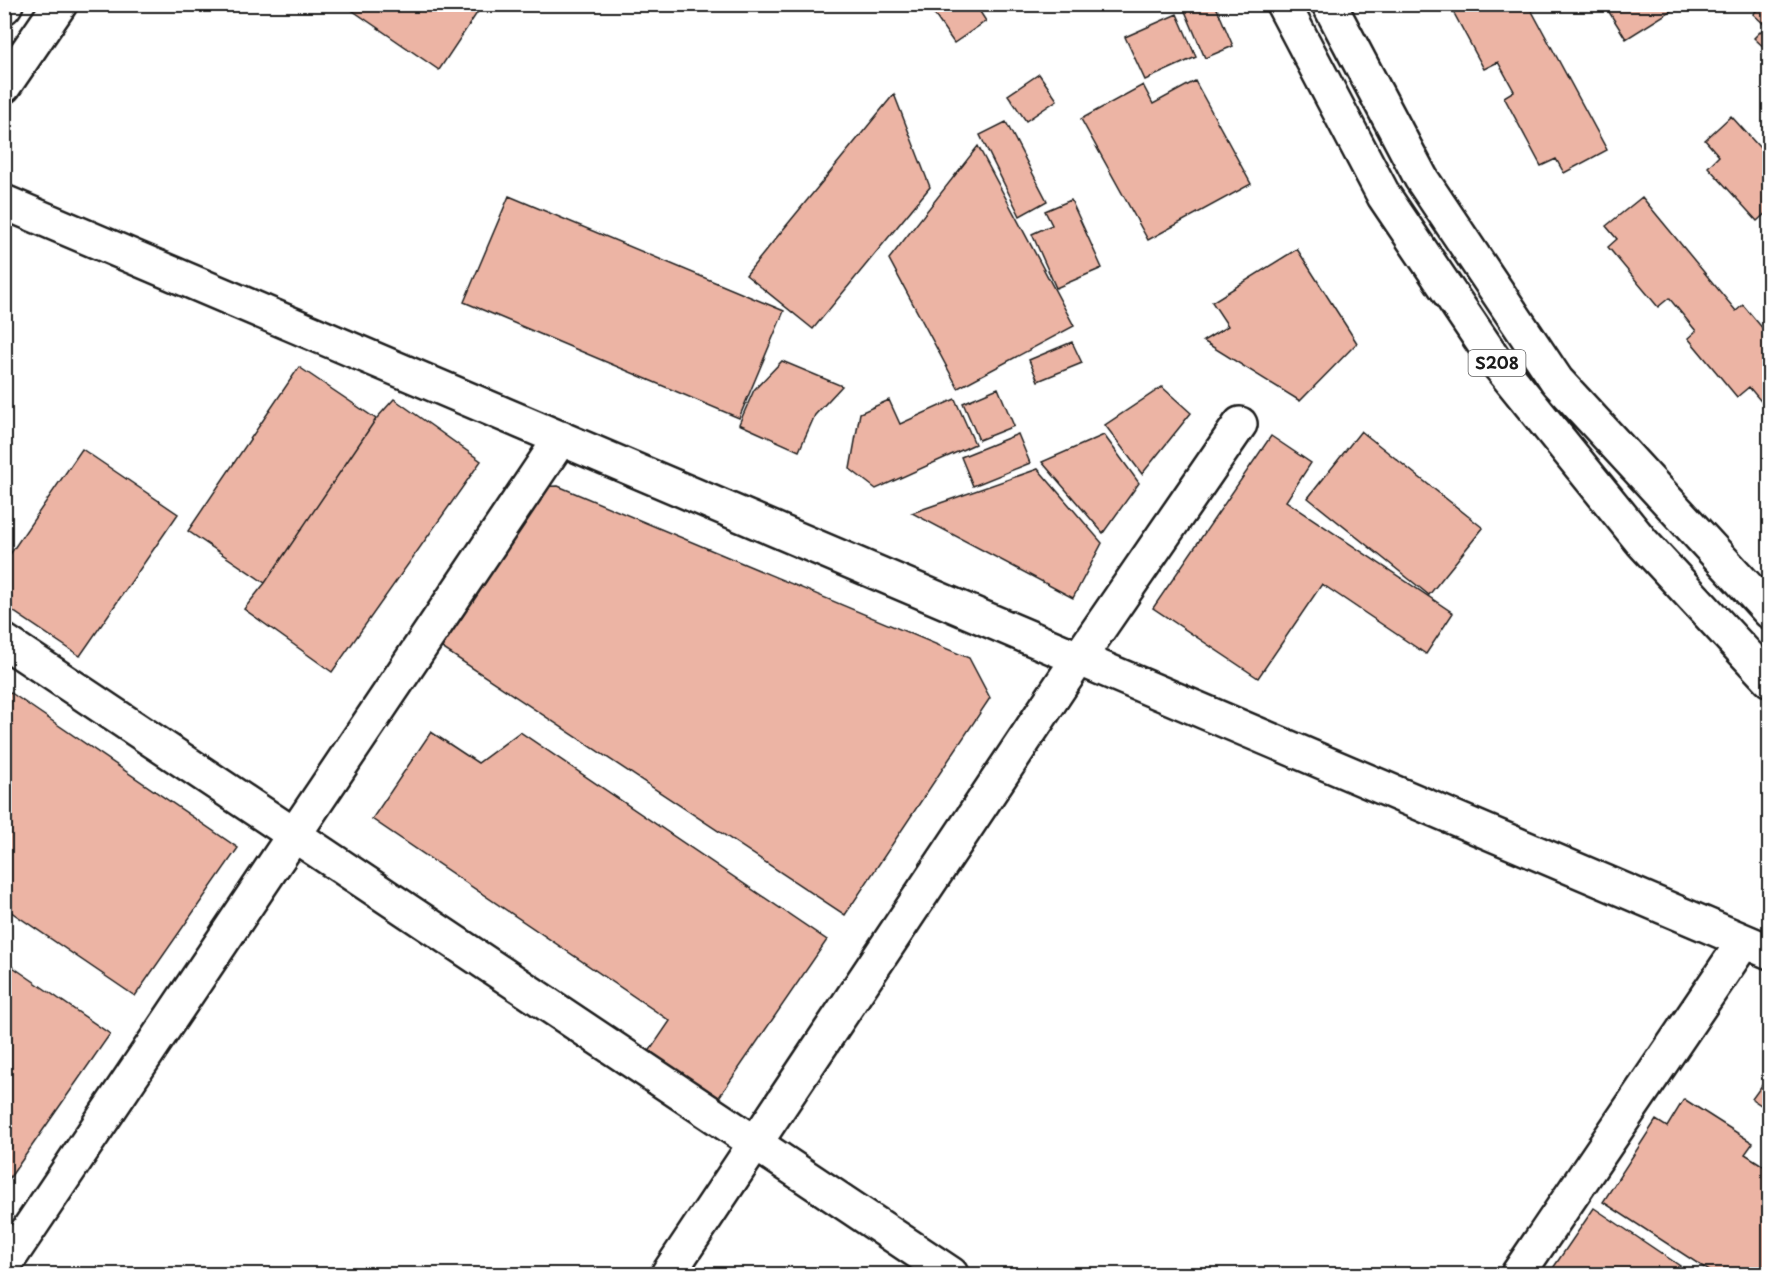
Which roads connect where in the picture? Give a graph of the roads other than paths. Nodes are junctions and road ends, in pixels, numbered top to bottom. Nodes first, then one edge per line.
1 (60, 4) edge
2 (1282, 4) edge
3 (1329, 4) edge
4 (4, 86) edge
5 (4, 202) edge
6 (1240, 424) dead end
7 (561, 438) junction
8 (1770, 612) edge
9 (4, 641) edge
10 (1078, 658) junction
11 (1770, 680) edge
12 (295, 834) junction
13 (1757, 946) edge
14 (756, 1144) junction
15 (4, 1266) edge
16 (668, 1275) edge
17 (951, 1275) edge
18 (1518, 1275) edge

1 - 4 street
2 - 11 street, S208
3 - 8 street
5 - 7 street
6 - 10 street
7 - 10 street
7 - 12 street
9 - 12 street
10 - 13 street
10 - 14 street
12 - 14 street
12 - 15 street
13 - 18 street
14 - 16 street
14 - 17 street

